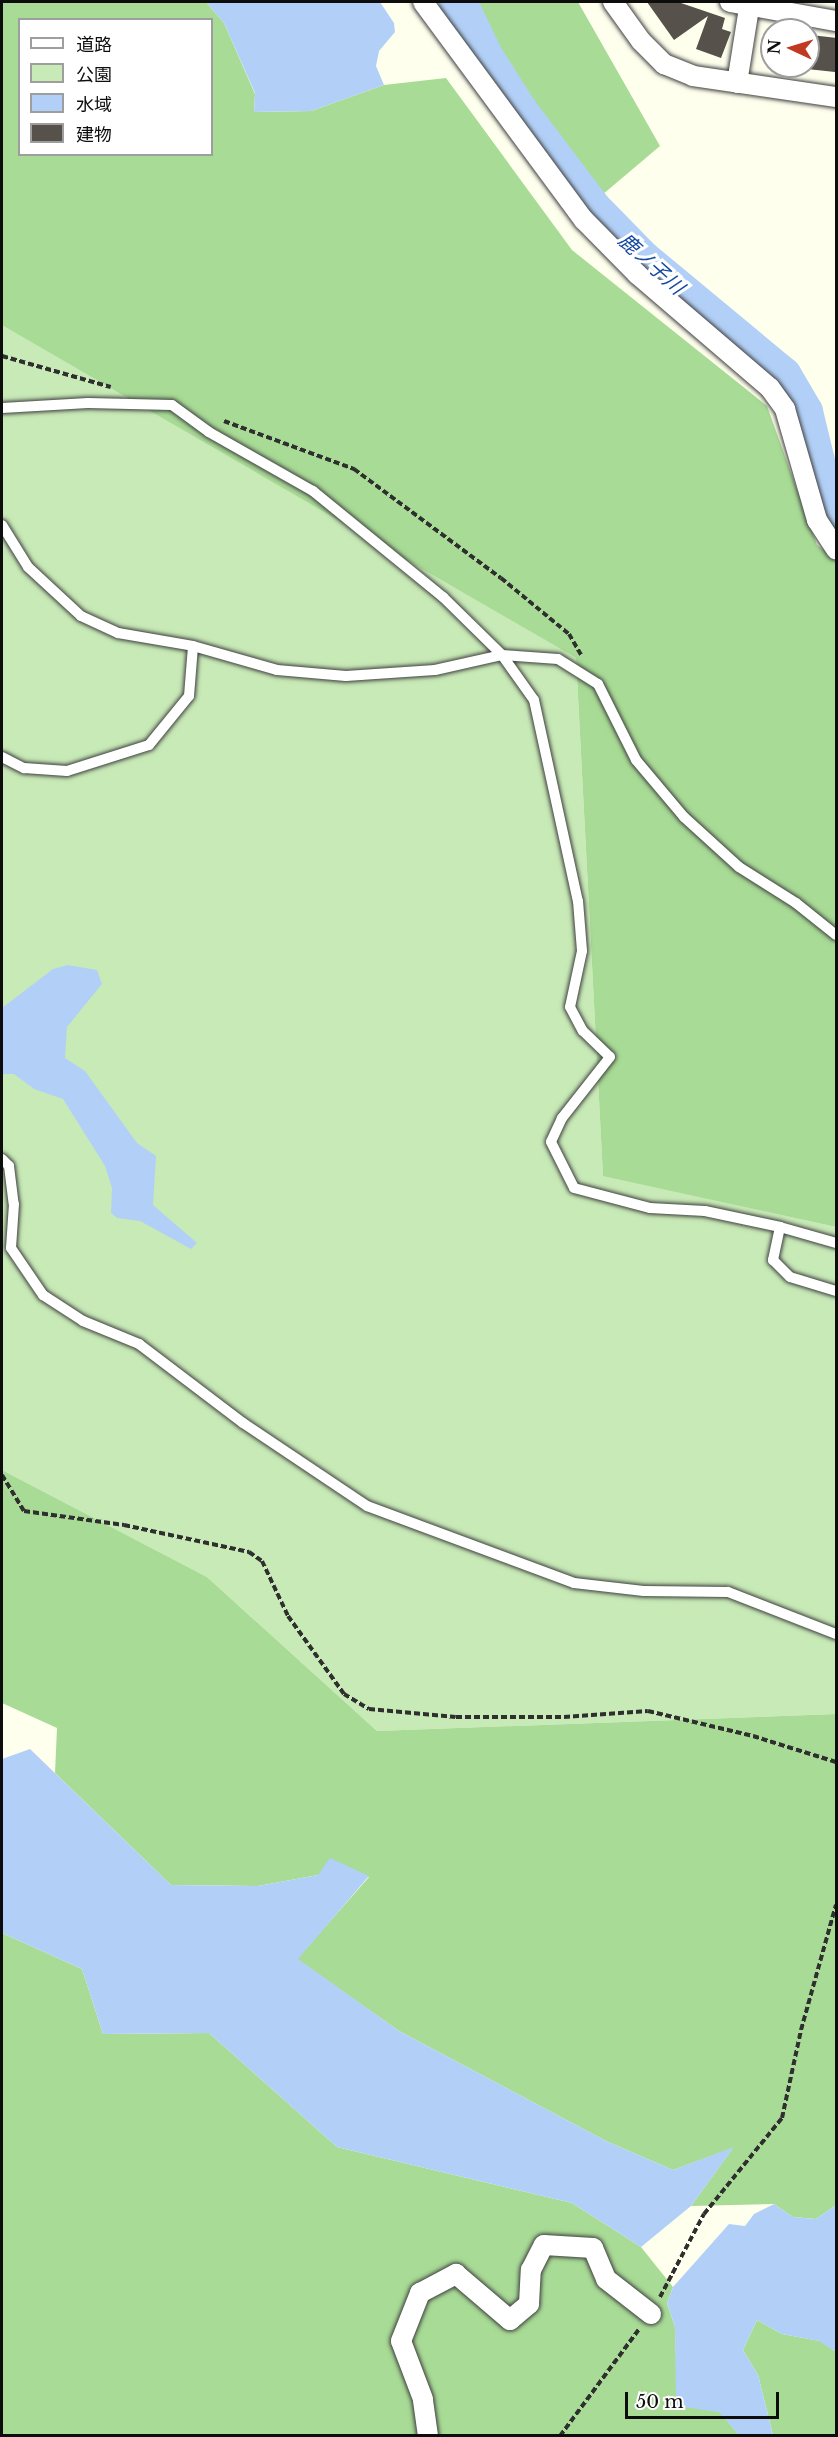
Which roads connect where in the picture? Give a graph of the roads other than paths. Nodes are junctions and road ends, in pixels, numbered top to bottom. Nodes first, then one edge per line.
1 (423, 2) edge
2 (613, 2) edge
3 (730, 2) edge
4 (750, 5) edge
5 (837, 21) edge
6 (738, 83) junction
7 (837, 97) edge
8 (2, 408) edge
9 (2, 525) edge
10 (837, 549) edge
11 (193, 646) junction
12 (502, 655) junction
13 (2, 757) edge
14 (837, 935) edge
15 (2, 1159) edge
16 (780, 1227) junction
17 (837, 1243) edge
18 (837, 1292) edge
19 (837, 1634) edge
20 (651, 2314) road end
21 (428, 2436) edge

1 - 10 street
2 - 6 street
3 - 4 street
4 - 5 street
4 - 6 street
6 - 7 street
8 - 12 lane
9 - 11 lane
11 - 12 lane
11 - 13 lane
12 - 14 lane
12 - 16 lane
15 - 19 lane
16 - 17 lane
16 - 18 lane
20 - 21 street

